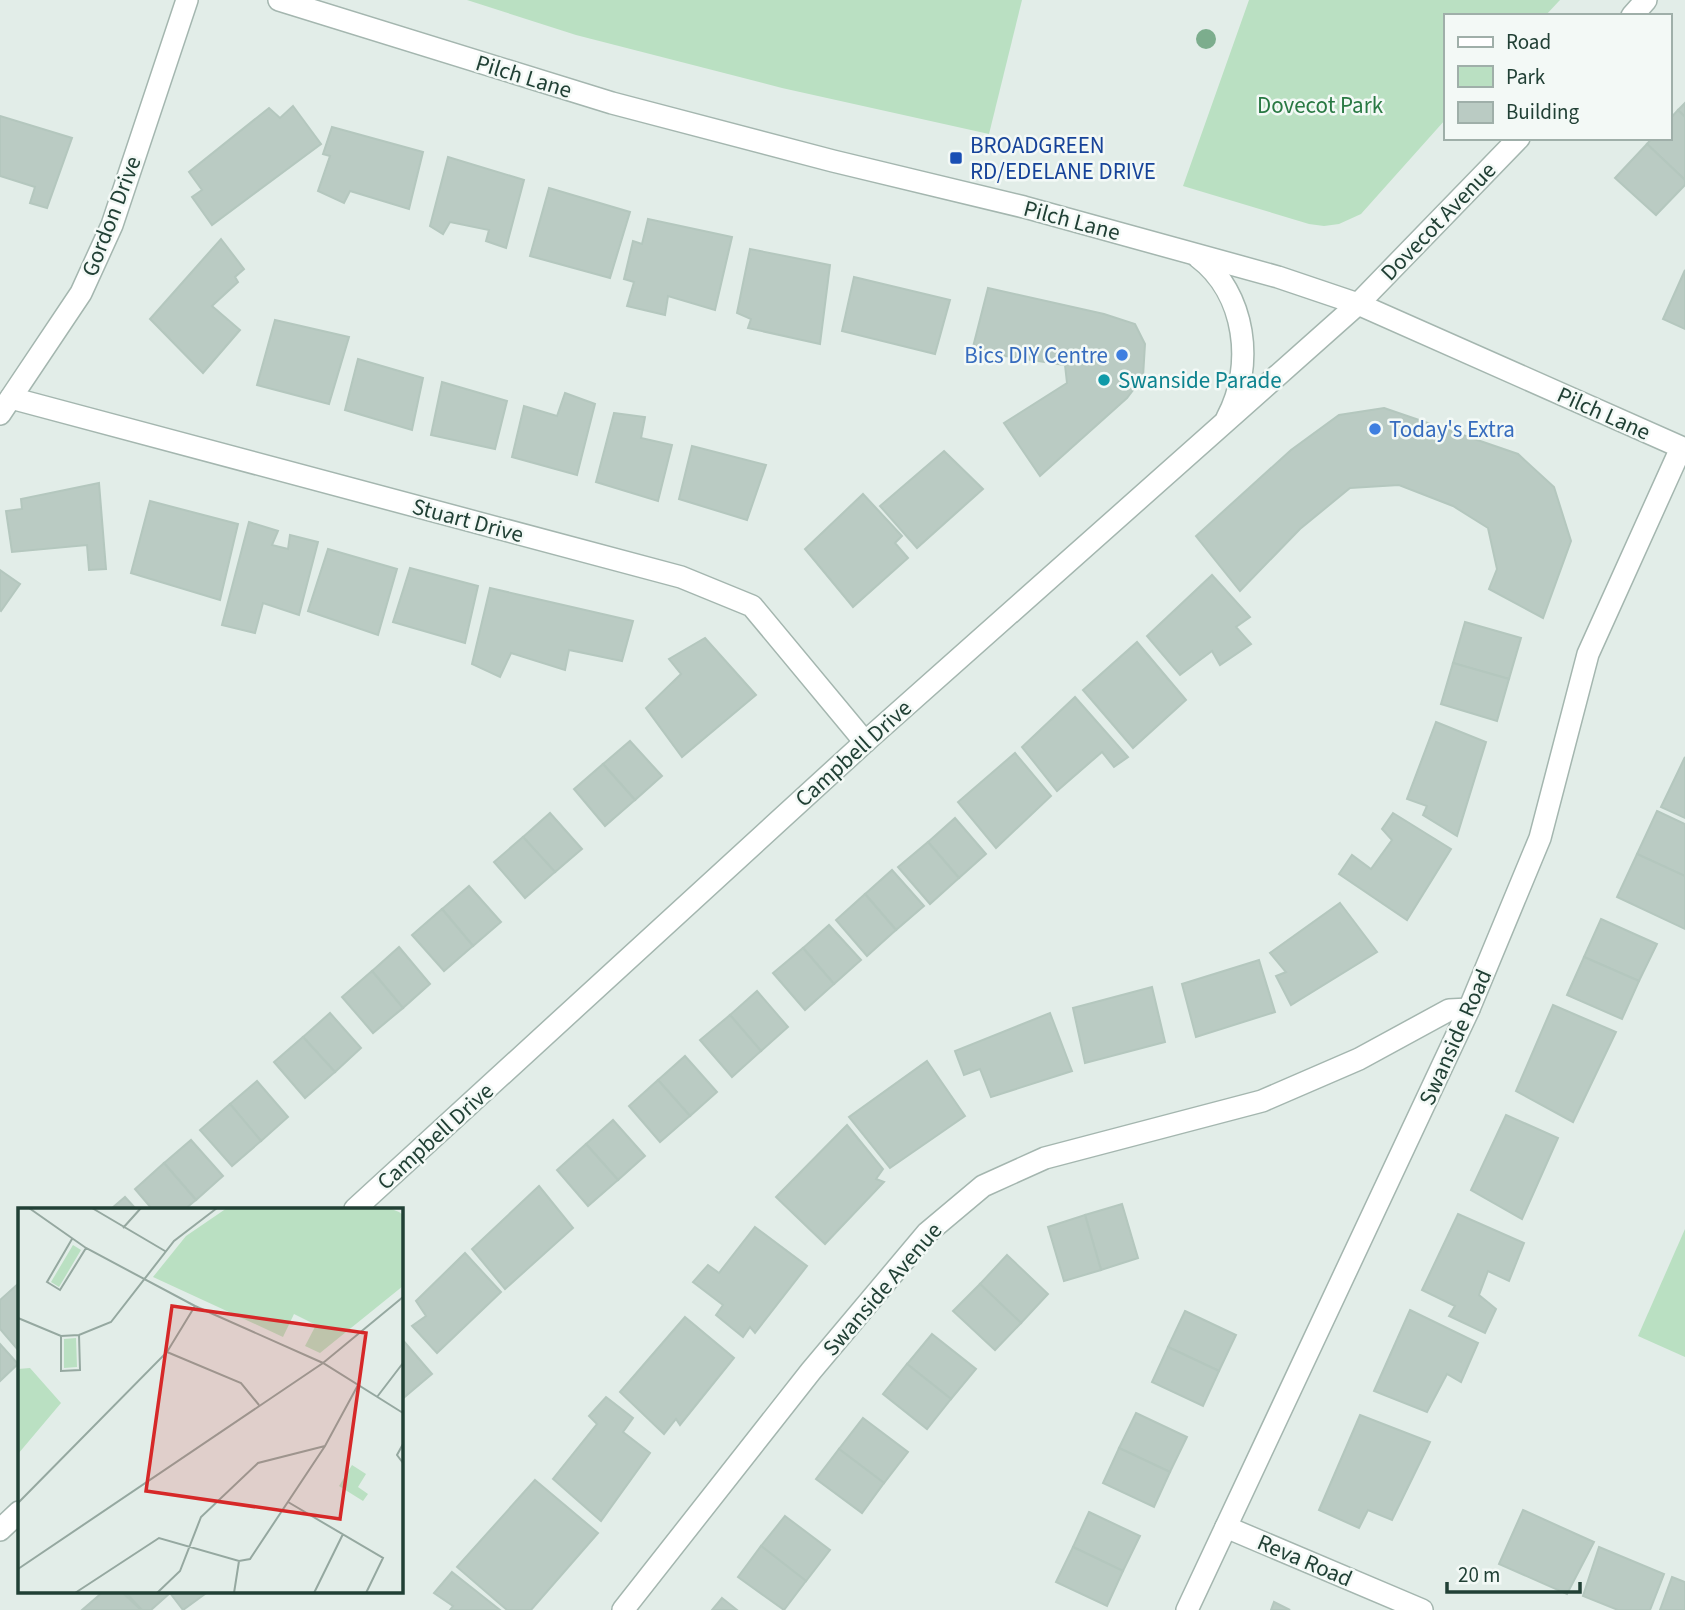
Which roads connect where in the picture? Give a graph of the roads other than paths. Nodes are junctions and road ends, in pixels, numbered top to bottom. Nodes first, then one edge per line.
1 (187, 0) edge
2 (279, 0) edge
3 (1646, 0) edge
4 (1634, 14) edge
5 (1517, 140) edge
6 (1192, 252) junction
7 (1357, 304) junction
8 (6, 406) edge
9 (1225, 423) junction
10 (1683, 449) edge
11 (865, 742) junction
12 (1469, 1009) junction
13 (356, 1208) edge
14 (18, 1513) edge
15 (1226, 1527) junction
16 (0, 1530) edge
17 (623, 1610) edge
18 (1187, 1610) edge
19 (1422, 1610) edge

1 - 8 street, Gordon Drive
2 - 6 street, Pilch Lane
3 - 4 street
5 - 7 street, Dovecot Avenue
6 - 7 street, Pilch Lane
6 - 9 street
7 - 9 street, Campbell Drive
7 - 10 street, Pilch Lane
8 - 11 street, Stuart Drive
9 - 11 street, Campbell Drive
10 - 12 street, Swanside Road
11 - 13 street, Campbell Drive
12 - 15 street, Swanside Road
12 - 17 street, Swanside Avenue
14 - 16 street
15 - 18 street, Swanside Road
15 - 19 street, Reva Road

